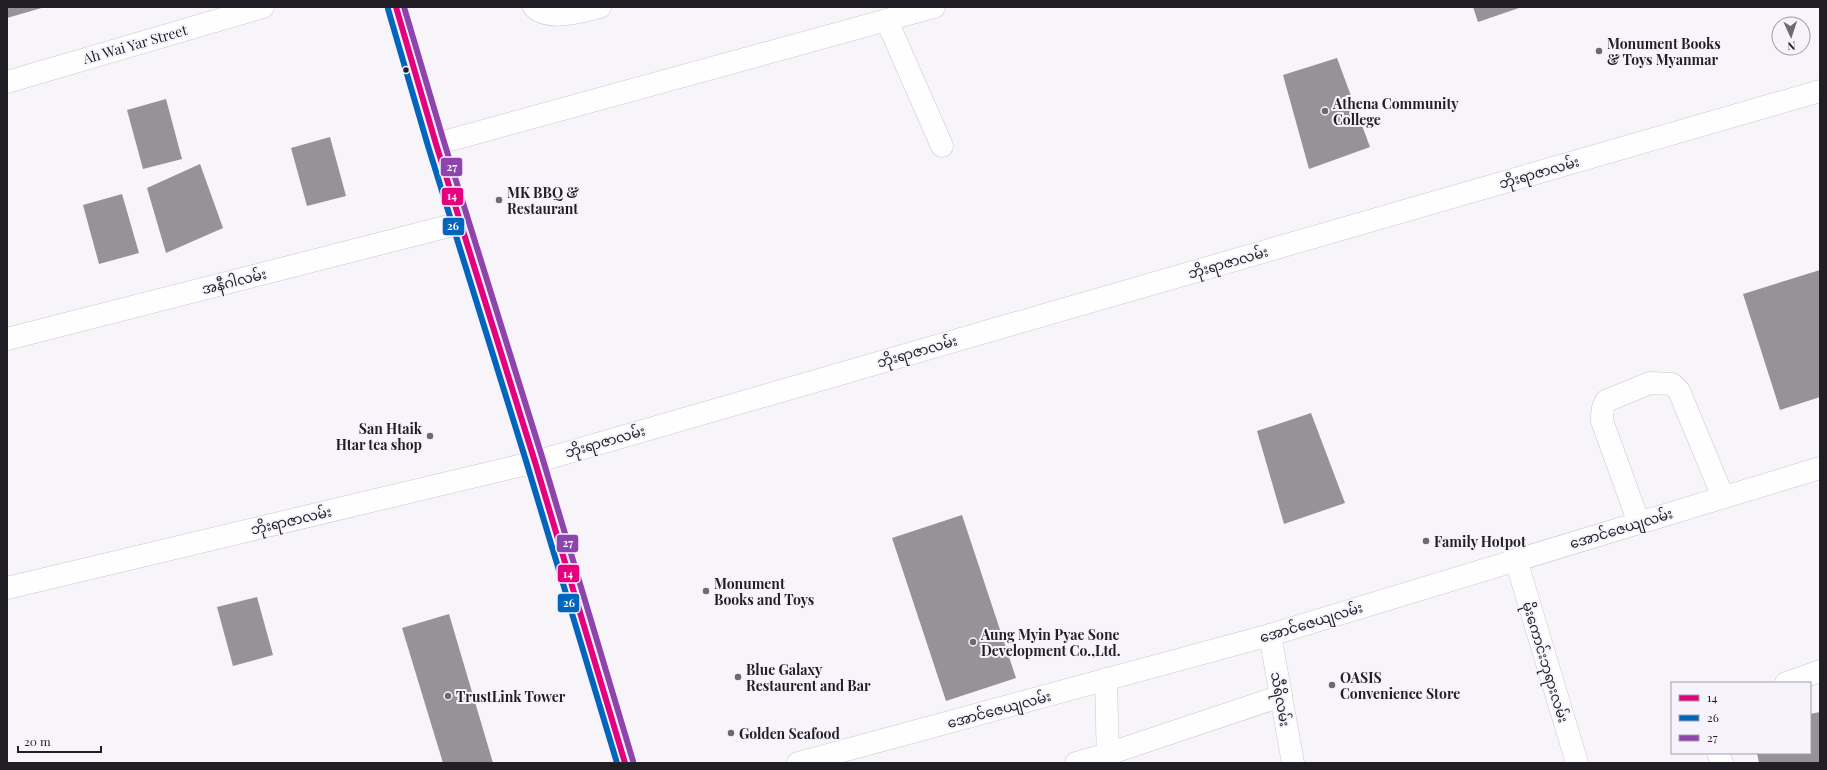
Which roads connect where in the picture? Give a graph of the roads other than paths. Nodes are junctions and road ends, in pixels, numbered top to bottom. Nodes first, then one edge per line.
1 (263, 7) edge
2 (396, 7) edge
3 (534, 7) edge
4 (600, 7) edge
5 (934, 7) edge
6 (887, 21) junction
7 (7, 82) edge
8 (1820, 91) edge
9 (436, 144) junction
10 (942, 146) dead end
11 (461, 223) junction
12 (7, 339) edge
13 (535, 462) junction
14 (1820, 468) edge
15 (1723, 497) junction
16 (1639, 523) junction
17 (1516, 560) junction
18 (7, 588) edge
19 (1270, 635) junction
20 (1820, 671) edge
21 (1106, 679) junction
22 (1789, 682) edge
23 (1281, 696) junction
24 (1108, 759) edge
25 (625, 763) edge
26 (798, 763) edge
27 (1076, 763) edge
28 (1293, 763) edge
29 (1577, 763) edge

1 - 7 street, Ah Wai Yar Street
2 - 9 street
3 - 4 street
5 - 6 street
6 - 9 street
6 - 10 street
8 - 13 street, ဘိုးရာဇာလမ်း
9 - 11 street
11 - 12 street, အနီဂါလမ်း
11 - 13 street
13 - 18 street, ဘိုးရာဇာလမ်း
13 - 25 street
14 - 15 street, အောင်ဇေယျလမ်း
15 - 16 street, အောင်ဇေယျလမ်း
15 - 16 street
16 - 17 street, အောင်ဇေယျလမ်း
17 - 19 street, အောင်ဇေယျလမ်း
17 - 29 street, မိုးကောင်းဘုရားလမ်း
19 - 21 street, အောင်ဇေယျလမ်း
19 - 23 street, သီရိလမ်း
20 - 22 street
21 - 24 street
21 - 26 street, အောင်ဇေယျလမ်း
23 - 24 street
23 - 28 street, သီရိလမ်း
24 - 27 street

